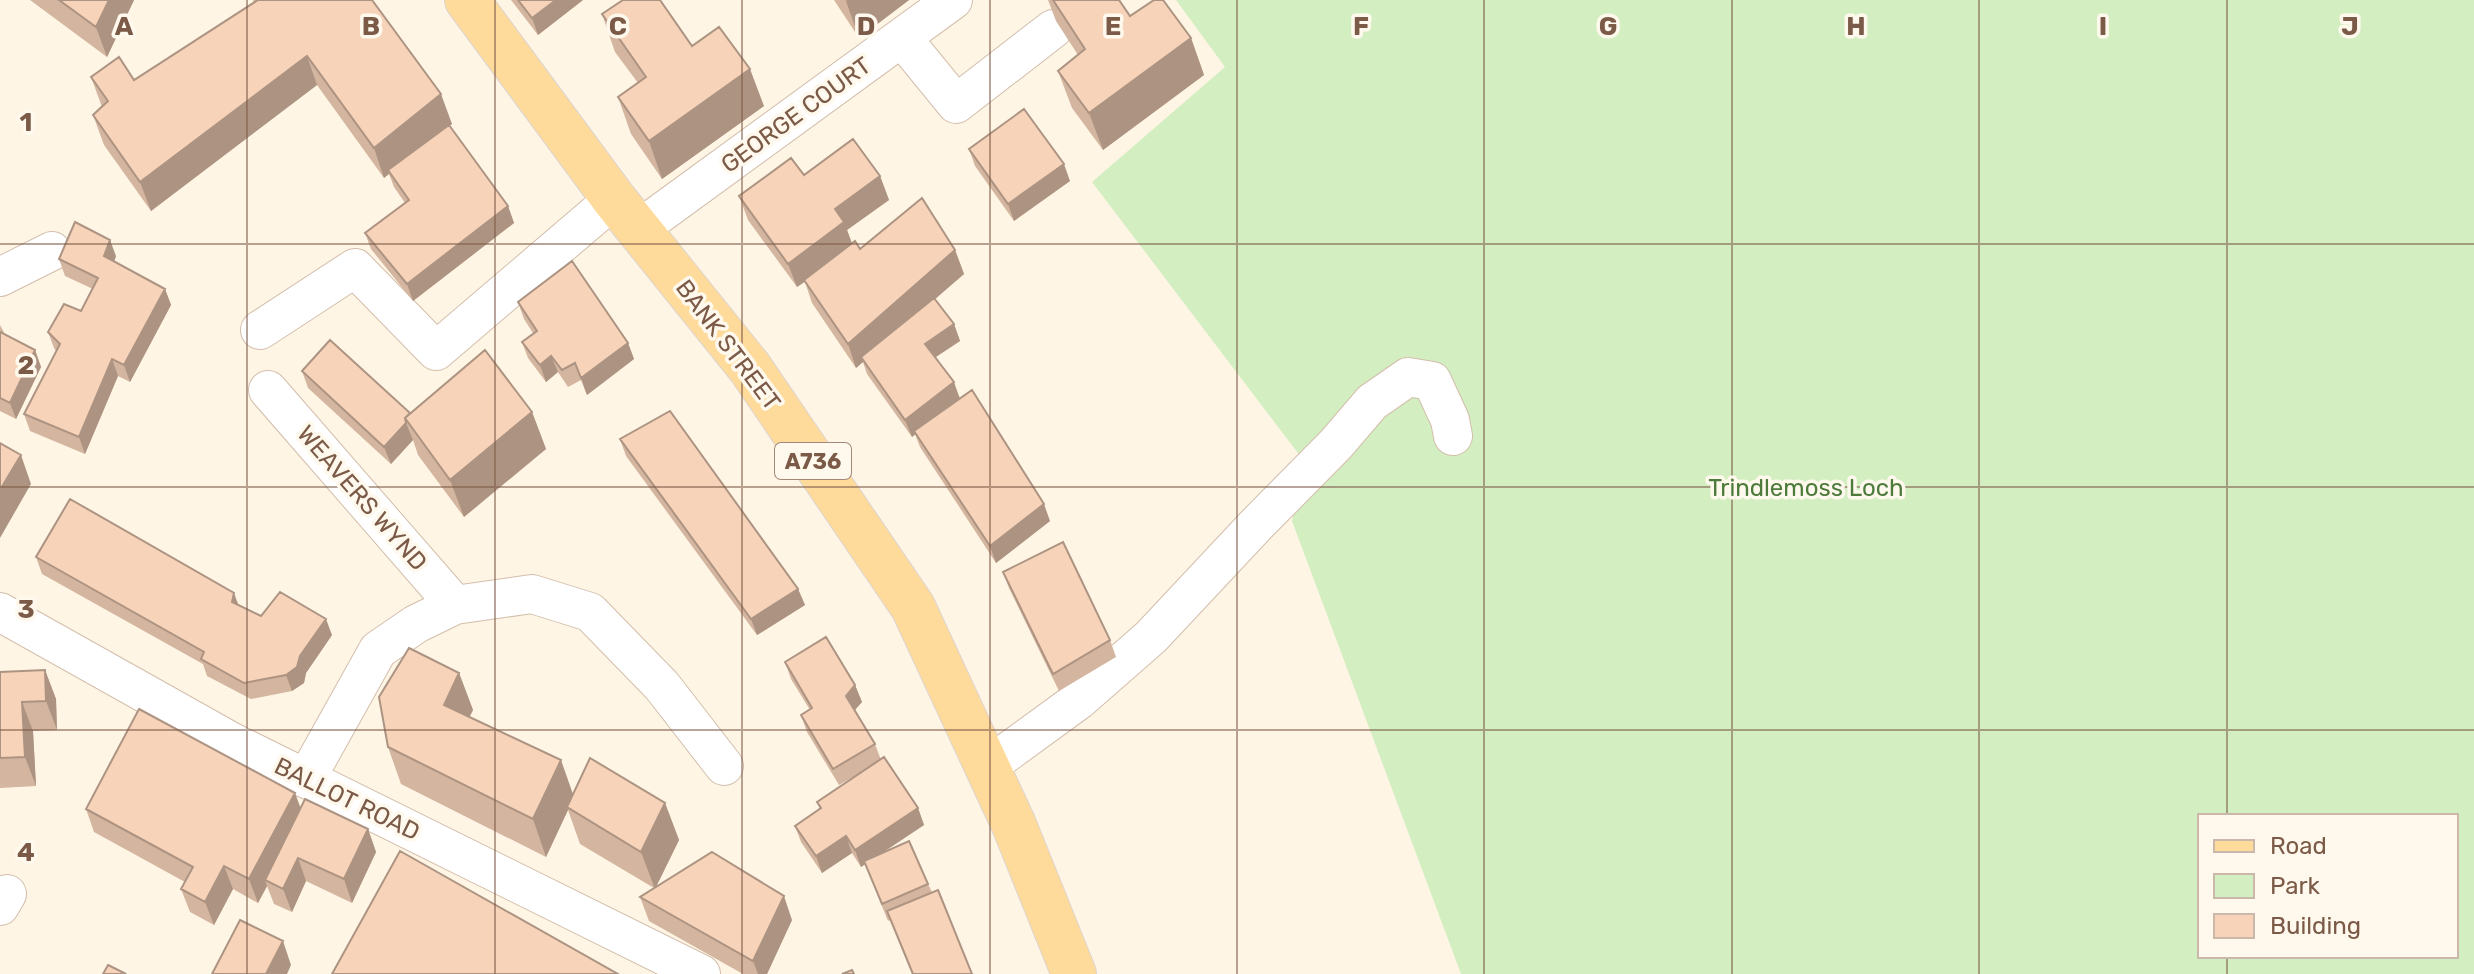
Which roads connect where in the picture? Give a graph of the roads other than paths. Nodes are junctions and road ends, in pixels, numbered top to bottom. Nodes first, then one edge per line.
1 (467, 0) edge
2 (953, 0) edge
3 (1053, 29) dead end
4 (903, 39) junction
5 (626, 214) junction
6 (52, 251) dead end
7 (0, 277) edge
8 (260, 330) dead end
9 (268, 390) dead end
10 (1453, 436) dead end
11 (455, 605) junction
12 (0, 612) edge
13 (724, 766) dead end
14 (987, 767) junction
15 (306, 779) junction
16 (701, 974) edge
17 (1074, 974) edge

1 - 5 main road, BANK STREET / A736
2 - 4 street, GEORGE COURT
3 - 4 street
4 - 5 street, GEORGE COURT
5 - 8 street, GEORGE COURT
5 - 14 main road, BANK STREET / A736
6 - 7 street
9 - 11 street, WEAVERS WYND
10 - 14 street
11 - 13 street
11 - 15 street
12 - 15 street, BALLOT ROAD
14 - 17 main road, BANK STREET / A736
15 - 16 street, BALLOT ROAD

